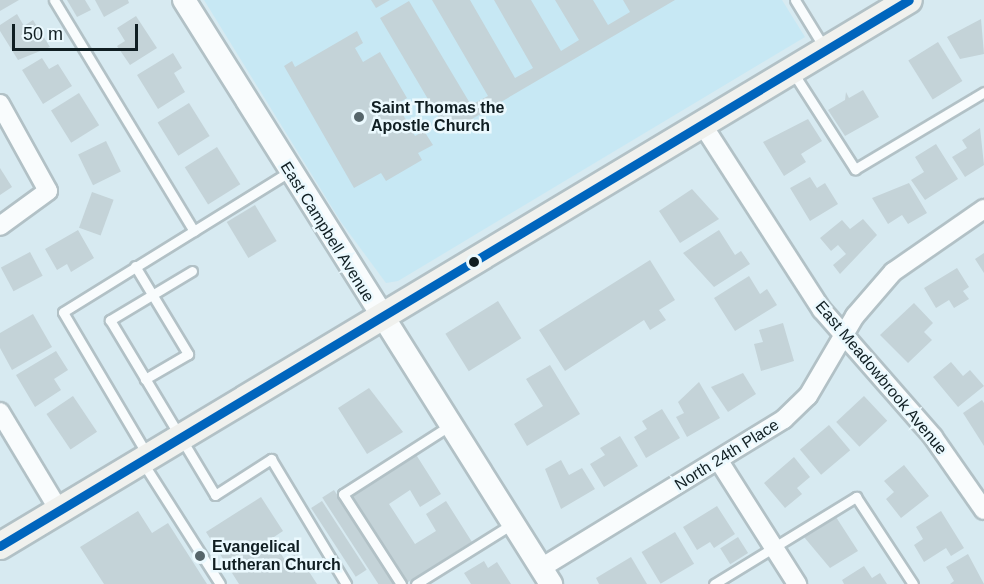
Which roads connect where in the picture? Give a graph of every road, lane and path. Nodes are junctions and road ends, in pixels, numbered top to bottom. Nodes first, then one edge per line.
1 (54, 0) edge
2 (184, 0) edge
3 (795, 0) edge
4 (909, 0) edge
5 (826, 50) junction
6 (792, 71) junction
7 (984, 92) edge
8 (0, 104) edge
9 (702, 124) junction
10 (289, 172) junction
11 (984, 209) edge
12 (0, 226) edge
13 (194, 231) junction
14 (135, 267) junction
15 (192, 271) dead end
16 (153, 295) junction
17 (381, 317) junction
18 (843, 337) junction
19 (145, 379) junction
20 (0, 412) edge
21 (449, 426) junction
22 (180, 438) junction
23 (145, 459) junction
24 (719, 461) junction
25 (59, 510) junction
26 (984, 510) edge
27 (512, 524) junction
28 (0, 546) edge
29 (773, 547) junction
30 (546, 576) edge
31 (220, 584) edge
32 (346, 584) edge
33 (401, 584) edge
34 (416, 584) edge
35 (714, 584) edge
36 (797, 584) edge
37 (913, 584) edge

1 - 13 lane
2 - 10 street, East Campbell Avenue
3 - 5 lane
4 - 5 main road
5 - 6 main road
6 - 7 lane
6 - 9 main road
8 - 12 street
9 - 17 main road
9 - 18 street, East Meadowbrook Avenue
10 - 13 lane
10 - 17 street, East Campbell Avenue
11 - 18 street, North 24th Place
13 - 14 lane
14 - 16 lane
14 - 23 lane
15 - 16 lane
16 - 19 lane
16 - 19 lane
17 - 21 street, East Campbell Avenue
17 - 22 main road
18 - 24 street, North 24th Place
18 - 26 street, East Meadowbrook Avenue
19 - 22 lane
20 - 25 street
21 - 27 street, East Campbell Avenue
21 - 33 lane
22 - 23 main road
22 - 32 lane
23 - 25 main road
23 - 31 lane
24 - 29 street
24 - 30 street, North 24th Place
25 - 28 main road
27 - 30 street, East Campbell Avenue
27 - 34 lane
29 - 35 lane
29 - 36 street
29 - 37 lane

